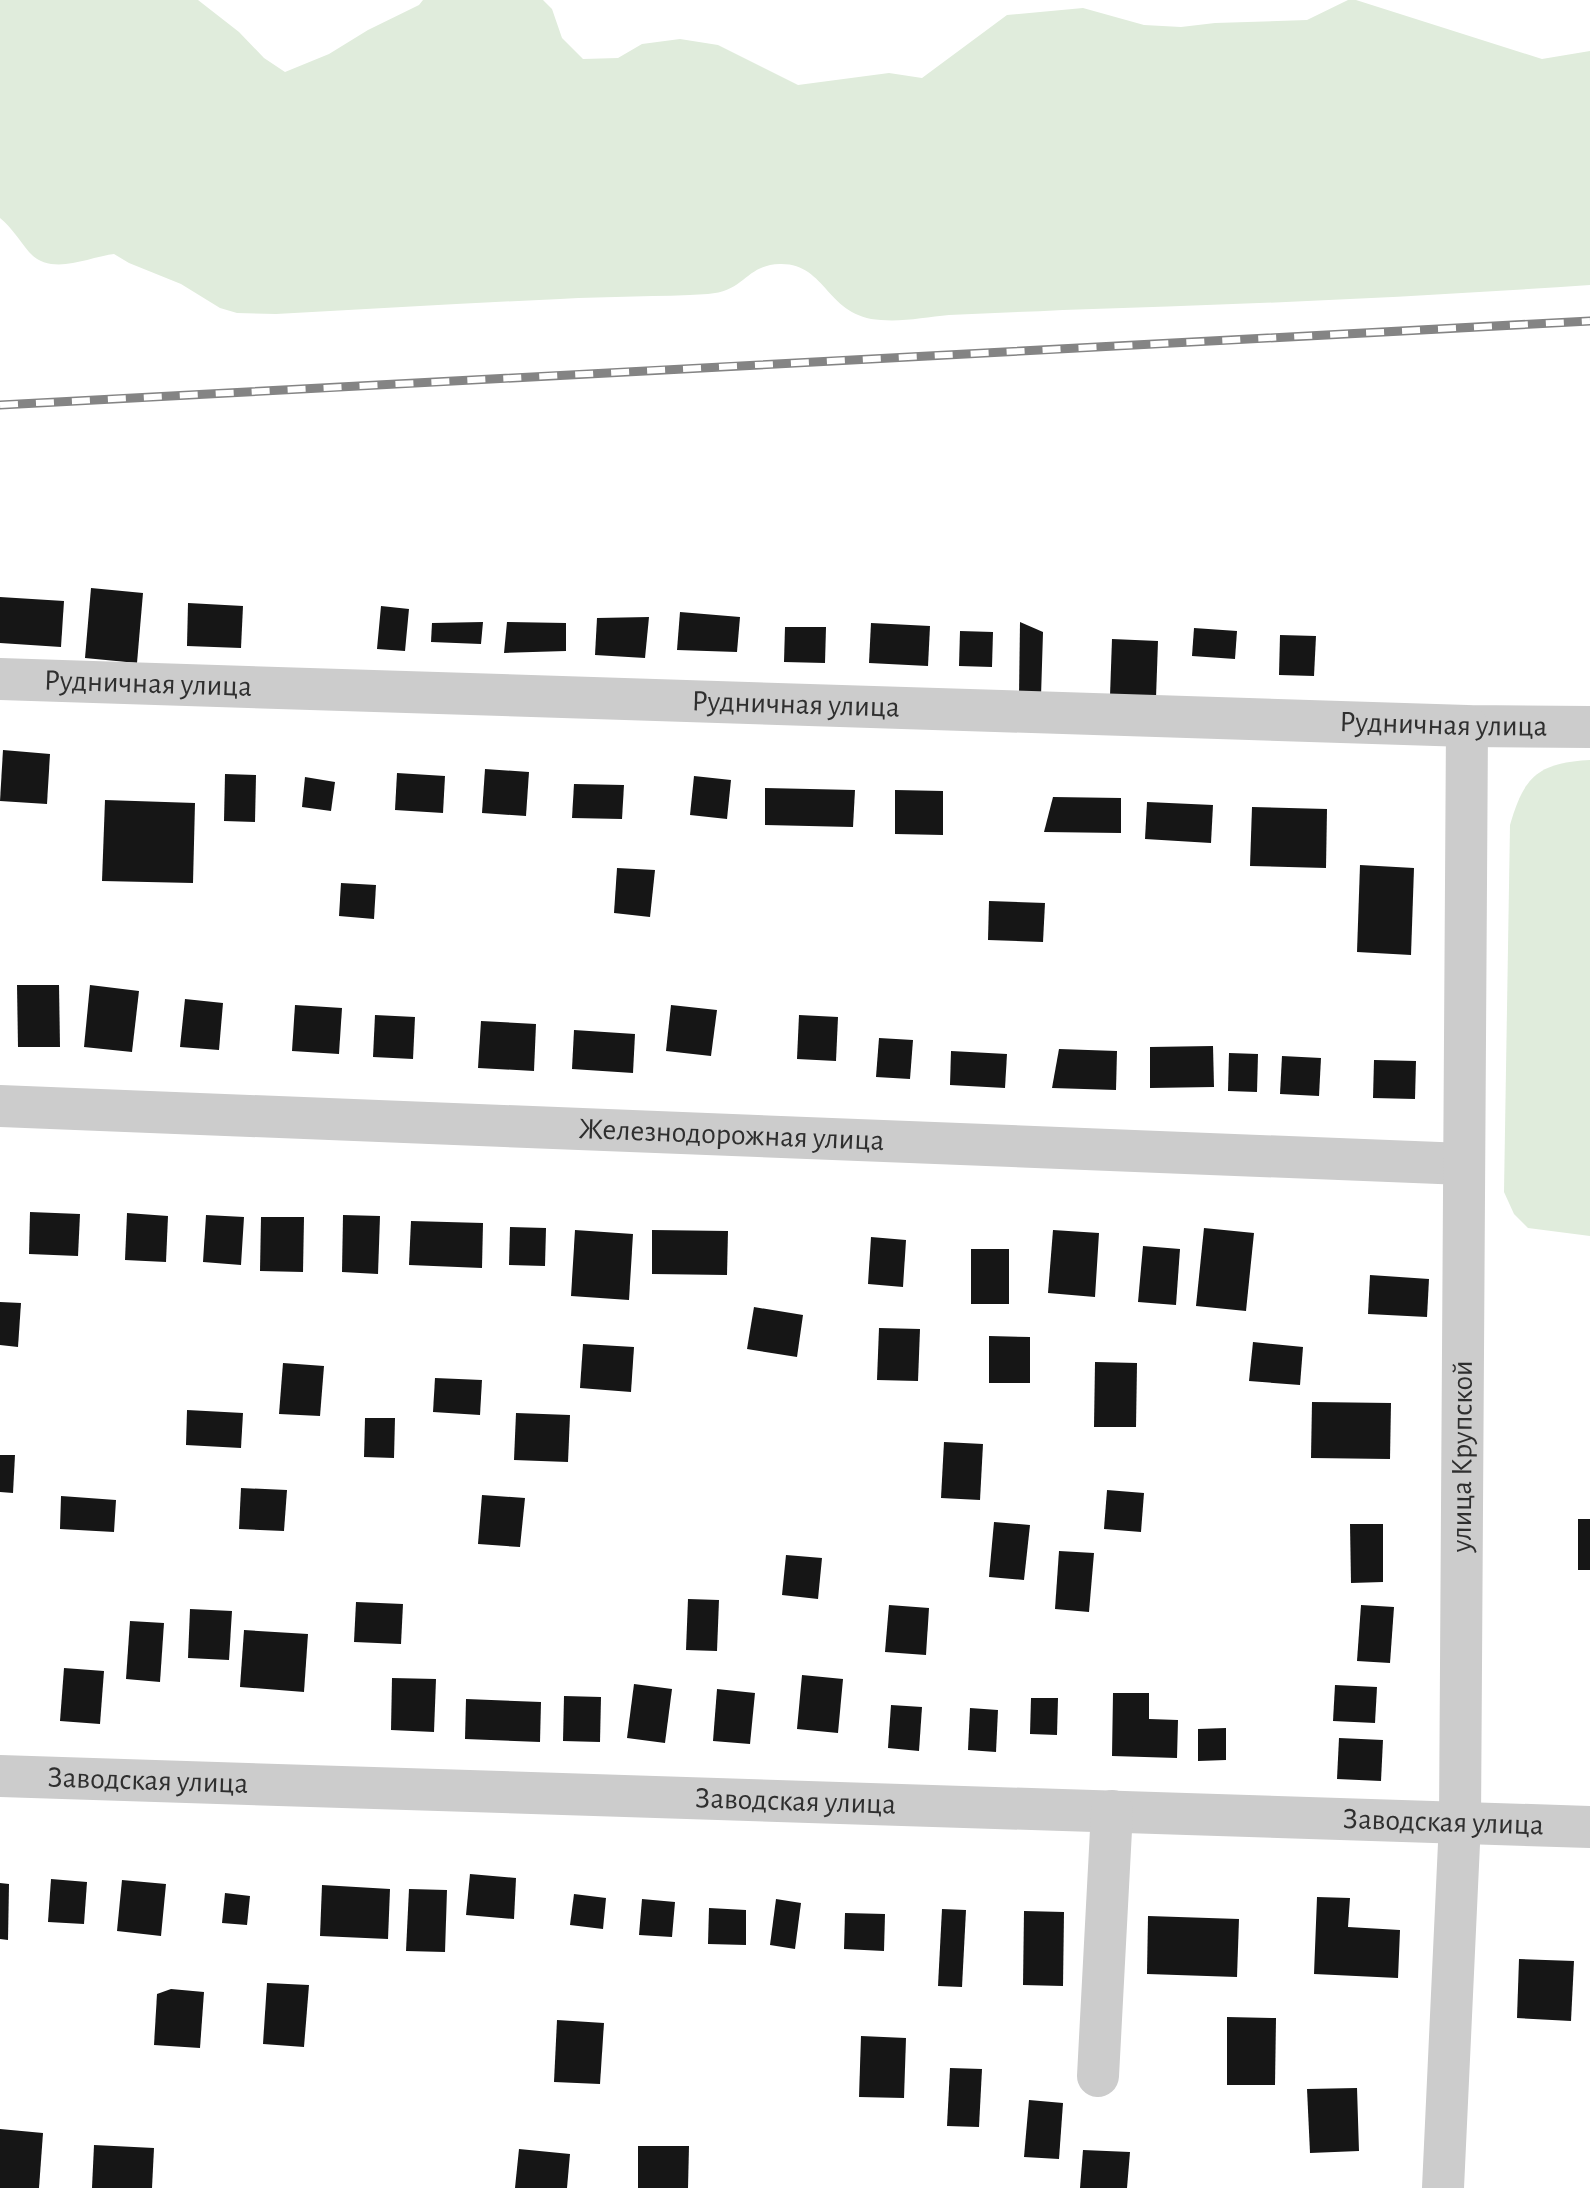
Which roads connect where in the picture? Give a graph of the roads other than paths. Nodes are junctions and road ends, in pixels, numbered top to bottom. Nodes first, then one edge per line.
1 (0, 679) edge
2 (1467, 726) junction
3 (1590, 727) edge
4 (0, 1106) edge
5 (1464, 1164) junction
6 (0, 1776) edge
7 (1112, 1811) junction
8 (1460, 1822) junction
9 (1590, 1827) edge
10 (1098, 2076) dead end
11 (1443, 2188) edge

1 - 2 street, Рудничная улица
2 - 3 street, Рудничная улица
2 - 5 street, улица Крупской
4 - 5 street, Железнодорожная улица
5 - 8 street, улица Крупской
6 - 7 street, Заводская улица
7 - 8 street, Заводская улица
7 - 10 street
8 - 9 street, Заводская улица
8 - 11 street, улица Крупской

